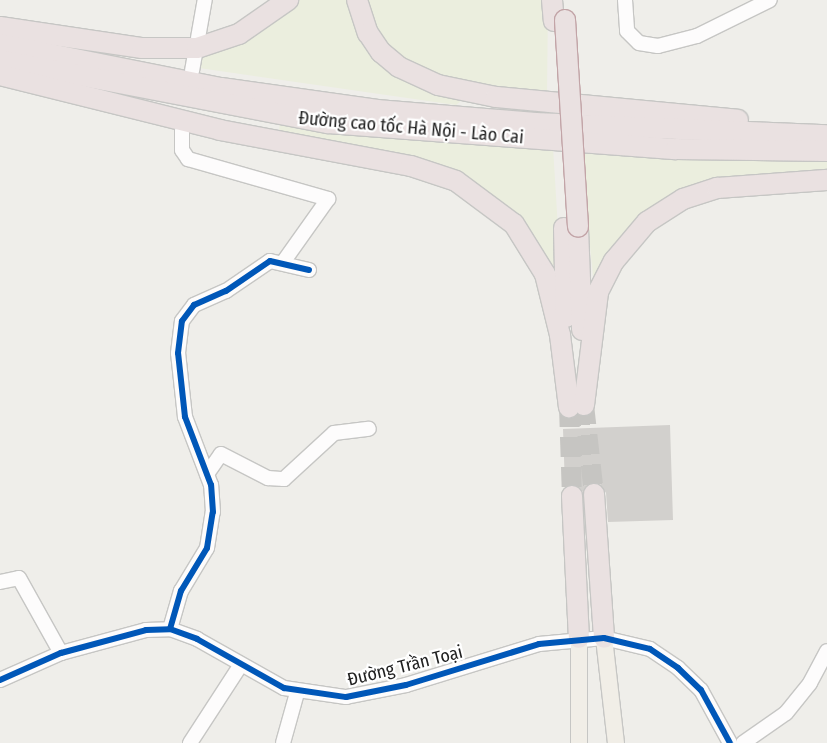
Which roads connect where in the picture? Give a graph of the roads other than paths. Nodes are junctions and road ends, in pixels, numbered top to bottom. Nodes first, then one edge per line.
1 (205, 0) edge
2 (288, 0) edge
3 (357, 0) edge
4 (552, 0) edge
5 (564, 0) edge
6 (624, 0) edge
7 (770, 0) edge
8 (559, 21) junction
9 (0, 27) edge
10 (198, 38) dead end
11 (0, 44) edge
12 (194, 54) dead end
13 (0, 60) edge
14 (192, 71) dead end
15 (0, 75) edge
16 (827, 127) edge
17 (182, 130) dead end
18 (827, 135) edge
19 (827, 151) edge
20 (827, 180) edge
21 (284, 261) junction
22 (309, 270) dead end
23 (577, 406) junction
24 (369, 429) dead end
25 (207, 474) junction
26 (594, 494) tunnel mouth
27 (572, 496) tunnel mouth
28 (0, 582) edge
29 (170, 629) junction
30 (579, 638) junction
31 (604, 638) junction
32 (827, 651) edge
33 (61, 653) junction
34 (240, 666) junction
35 (0, 680) edge
36 (297, 693) junction
37 (190, 743) edge
38 (283, 743) edge
39 (579, 743) edge
40 (616, 743) edge
41 (730, 743) edge
42 (743, 743) edge

1 - 10 street
2 - 9 highway
3 - 16 highway
4 - 8 highway
5 - 8 highway
6 - 7 street
8 - 23 highway
11 - 18 highway, Đường cao tốc Hà Nội - Lào Cai
12 - 14 street
13 - 19 highway, Đường cao tốc Hà Nội - Lào Cai
15 - 23 highway
17 - 21 street
20 - 23 highway
21 - 22 street
21 - 25 street
24 - 25 street
25 - 29 street
26 - 31 highway
27 - 30 highway
28 - 33 street
29 - 33 street, Đường Trần Toại
29 - 34 street, Đường Trần Toại
30 - 31 street, Đường Trần Toại
30 - 36 street, Đường Trần Toại
30 - 39 main road
31 - 40 main road
31 - 41 street, Đường Trần Toại
32 - 42 street
33 - 35 street, Đường Trần Toại
34 - 36 street, Đường Trần Toại
34 - 37 street
36 - 38 street

